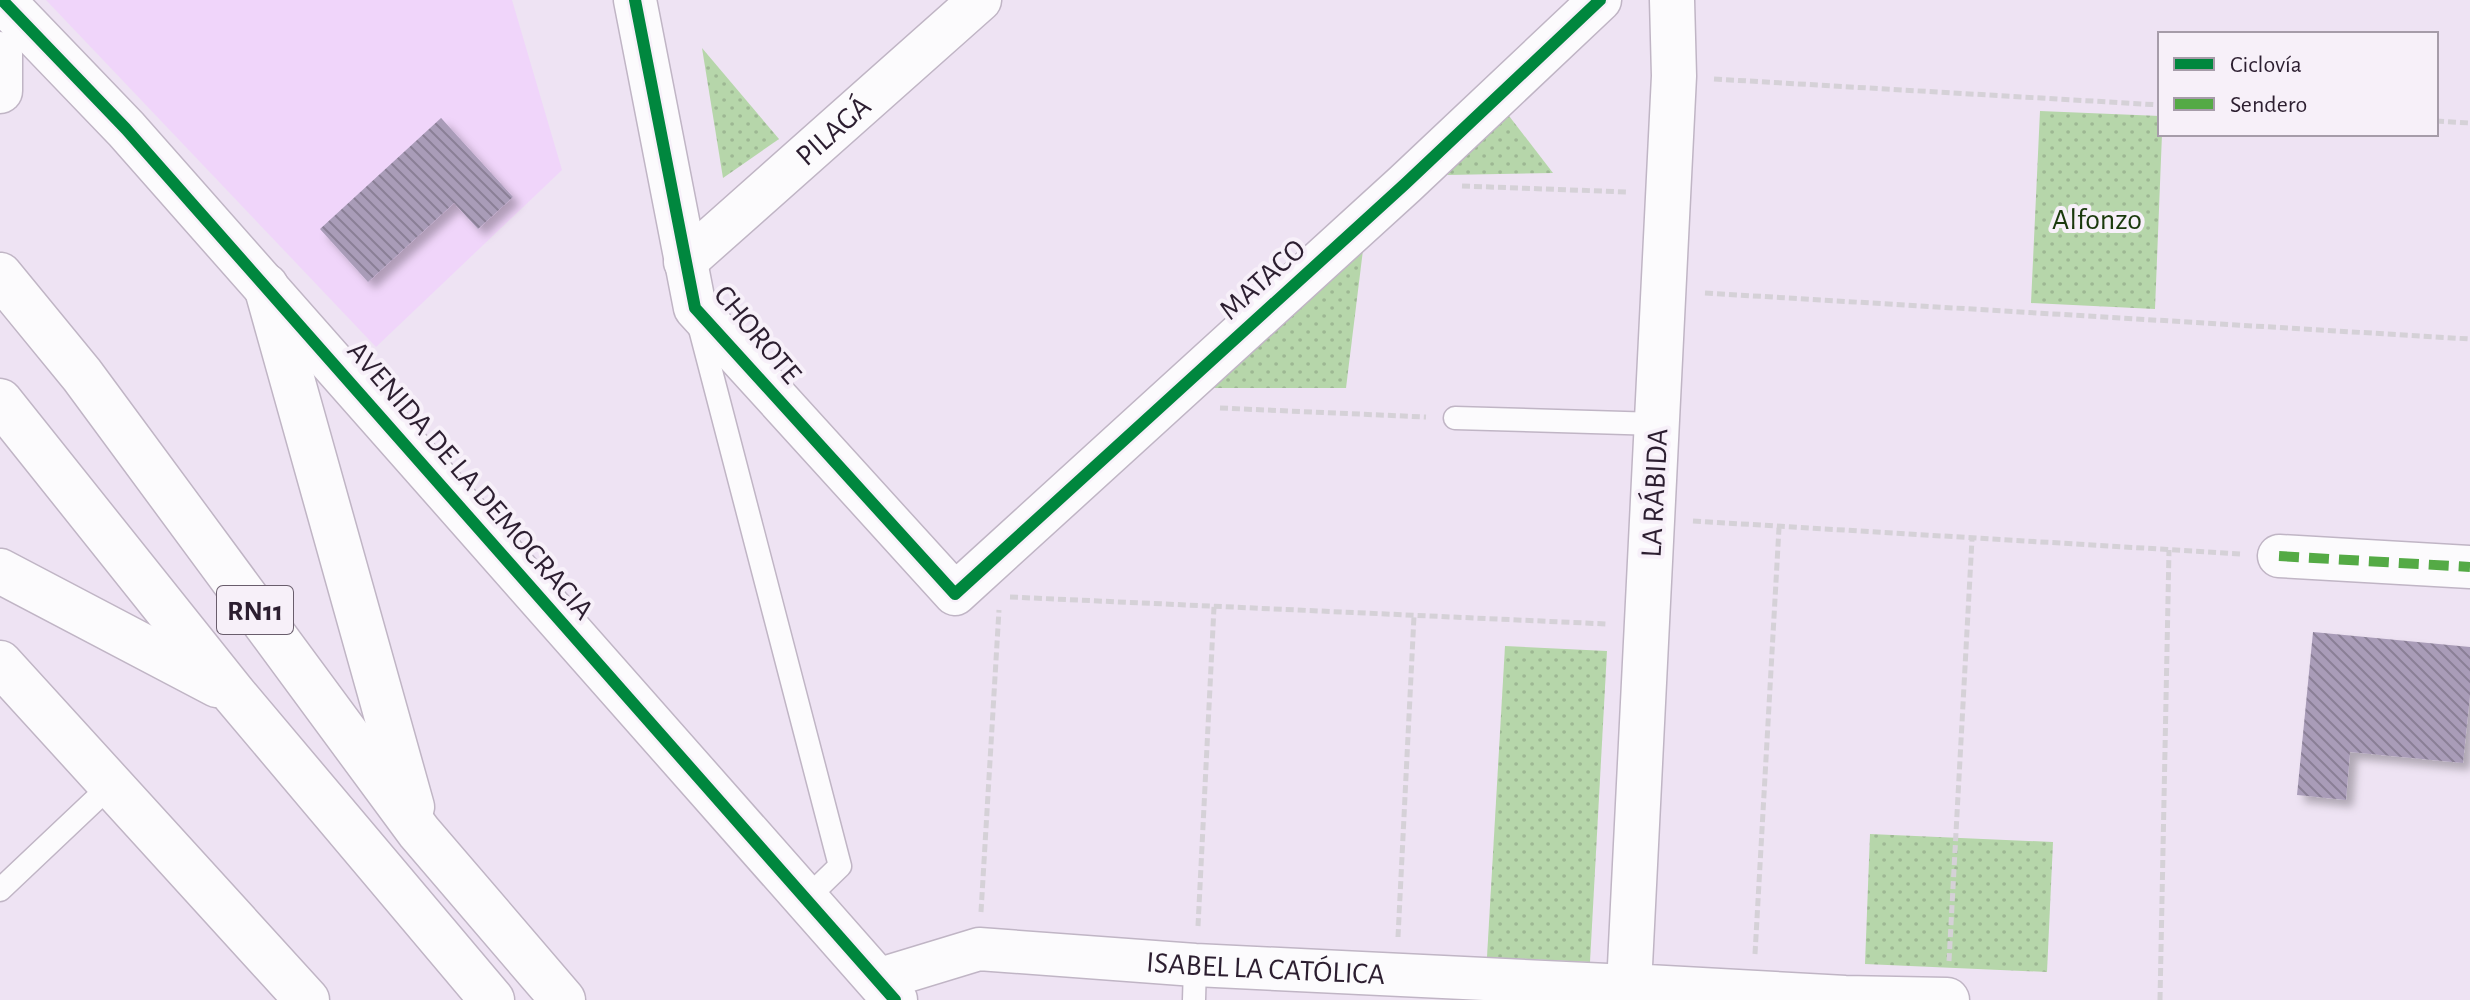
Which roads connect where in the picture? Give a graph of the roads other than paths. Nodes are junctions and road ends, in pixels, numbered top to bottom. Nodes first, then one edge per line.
1 (2, 0) edge
2 (635, 0) edge
3 (980, 0) edge
4 (1600, 0) edge
5 (1672, 0) edge
6 (0, 54) edge
7 (0, 91) edge
8 (685, 262) junction
9 (0, 275) edge
10 (266, 286) junction
11 (695, 308) junction
12 (0, 401) edge
13 (1455, 418) road end
14 (1658, 424) junction
15 (2279, 556) road end
16 (2470, 567) edge
17 (0, 571) edge
18 (955, 594) joint
19 (4, 676) edge
20 (234, 694) junction
21 (111, 785) junction
22 (419, 832) junction
23 (0, 890) edge
24 (806, 899) junction
25 (1195, 983) edge
26 (1629, 986) junction
27 (876, 993) edge
28 (307, 1000) edge
29 (492, 1000) edge
30 (563, 1000) edge
31 (1947, 1000) edge

1 - 10 main road, AVENIDA DE LA DEMOCRACIA
2 - 8 street, CHOROTE
3 - 8 street, PILAGÁ
4 - 18 street, MATACO
5 - 14 main road, LA RÁBIDA
6 - 7 main road
8 - 11 street, CHOROTE
9 - 22 main road, RN11
10 - 22 main road
10 - 24 main road, AVENIDA DE LA DEMOCRACIA
11 - 18 street, CHOROTE
11 - 24 lane
12 - 20 main road, RN11
13 - 14 lane
14 - 26 main road, LA RÁBIDA
15 - 16 street
17 - 20 main road
19 - 21 main road
20 - 29 main road, RN11
21 - 23 lane
21 - 28 main road
22 - 30 main road, RN11
24 - 27 main road, AVENIDA DE LA DEMOCRACIA
25 - 26 street, ISABEL LA CATÓLICA
25 - 27 street, ISABEL LA CATÓLICA
26 - 31 main road, ISABEL LA CATÓLICA

